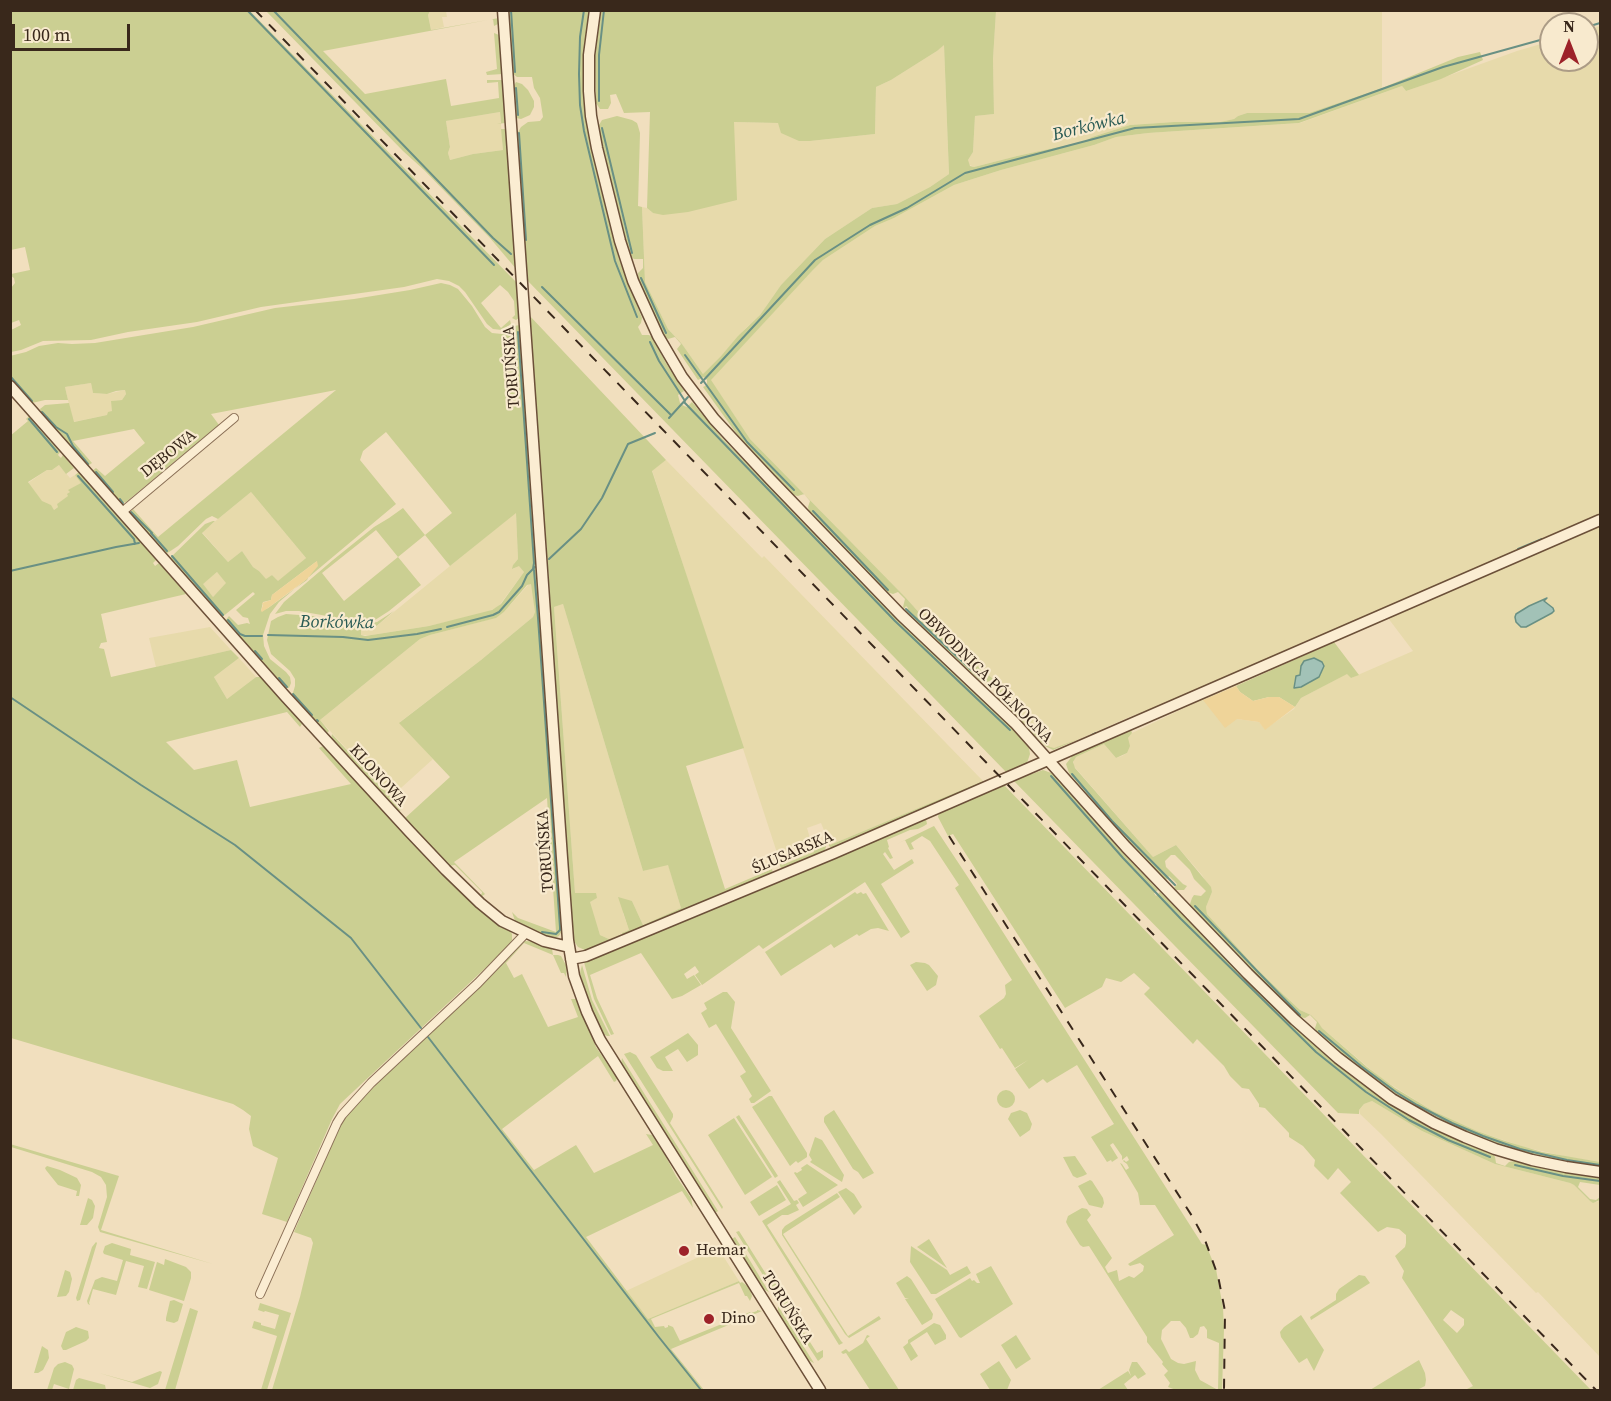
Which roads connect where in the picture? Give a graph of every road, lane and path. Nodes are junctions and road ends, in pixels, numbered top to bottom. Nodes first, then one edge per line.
1 (503, 10) edge
2 (595, 10) edge
3 (10, 386) edge
4 (234, 418) dead end
5 (122, 512) junction
6 (1600, 520) edge
7 (1048, 759) junction
8 (526, 933) junction
9 (569, 946) junction
10 (571, 958) junction
11 (1600, 1172) edge
12 (260, 1294) dead end
13 (820, 1390) edge

1 - 9 street, TORUŃSKA
2 - 7 street, OBWODNICA PÓŁNOCNA
3 - 5 street, KLONOWA
4 - 5 street, DĘBOWA
5 - 8 street, KLONOWA
6 - 7 street, ŚLUSARSKA
7 - 10 street, ŚLUSARSKA
7 - 11 street, OBWODNICA PÓŁNOCNA
8 - 9 street, KLONOWA
8 - 12 street
9 - 10 street, TORUŃSKA
10 - 13 street, TORUŃSKA

